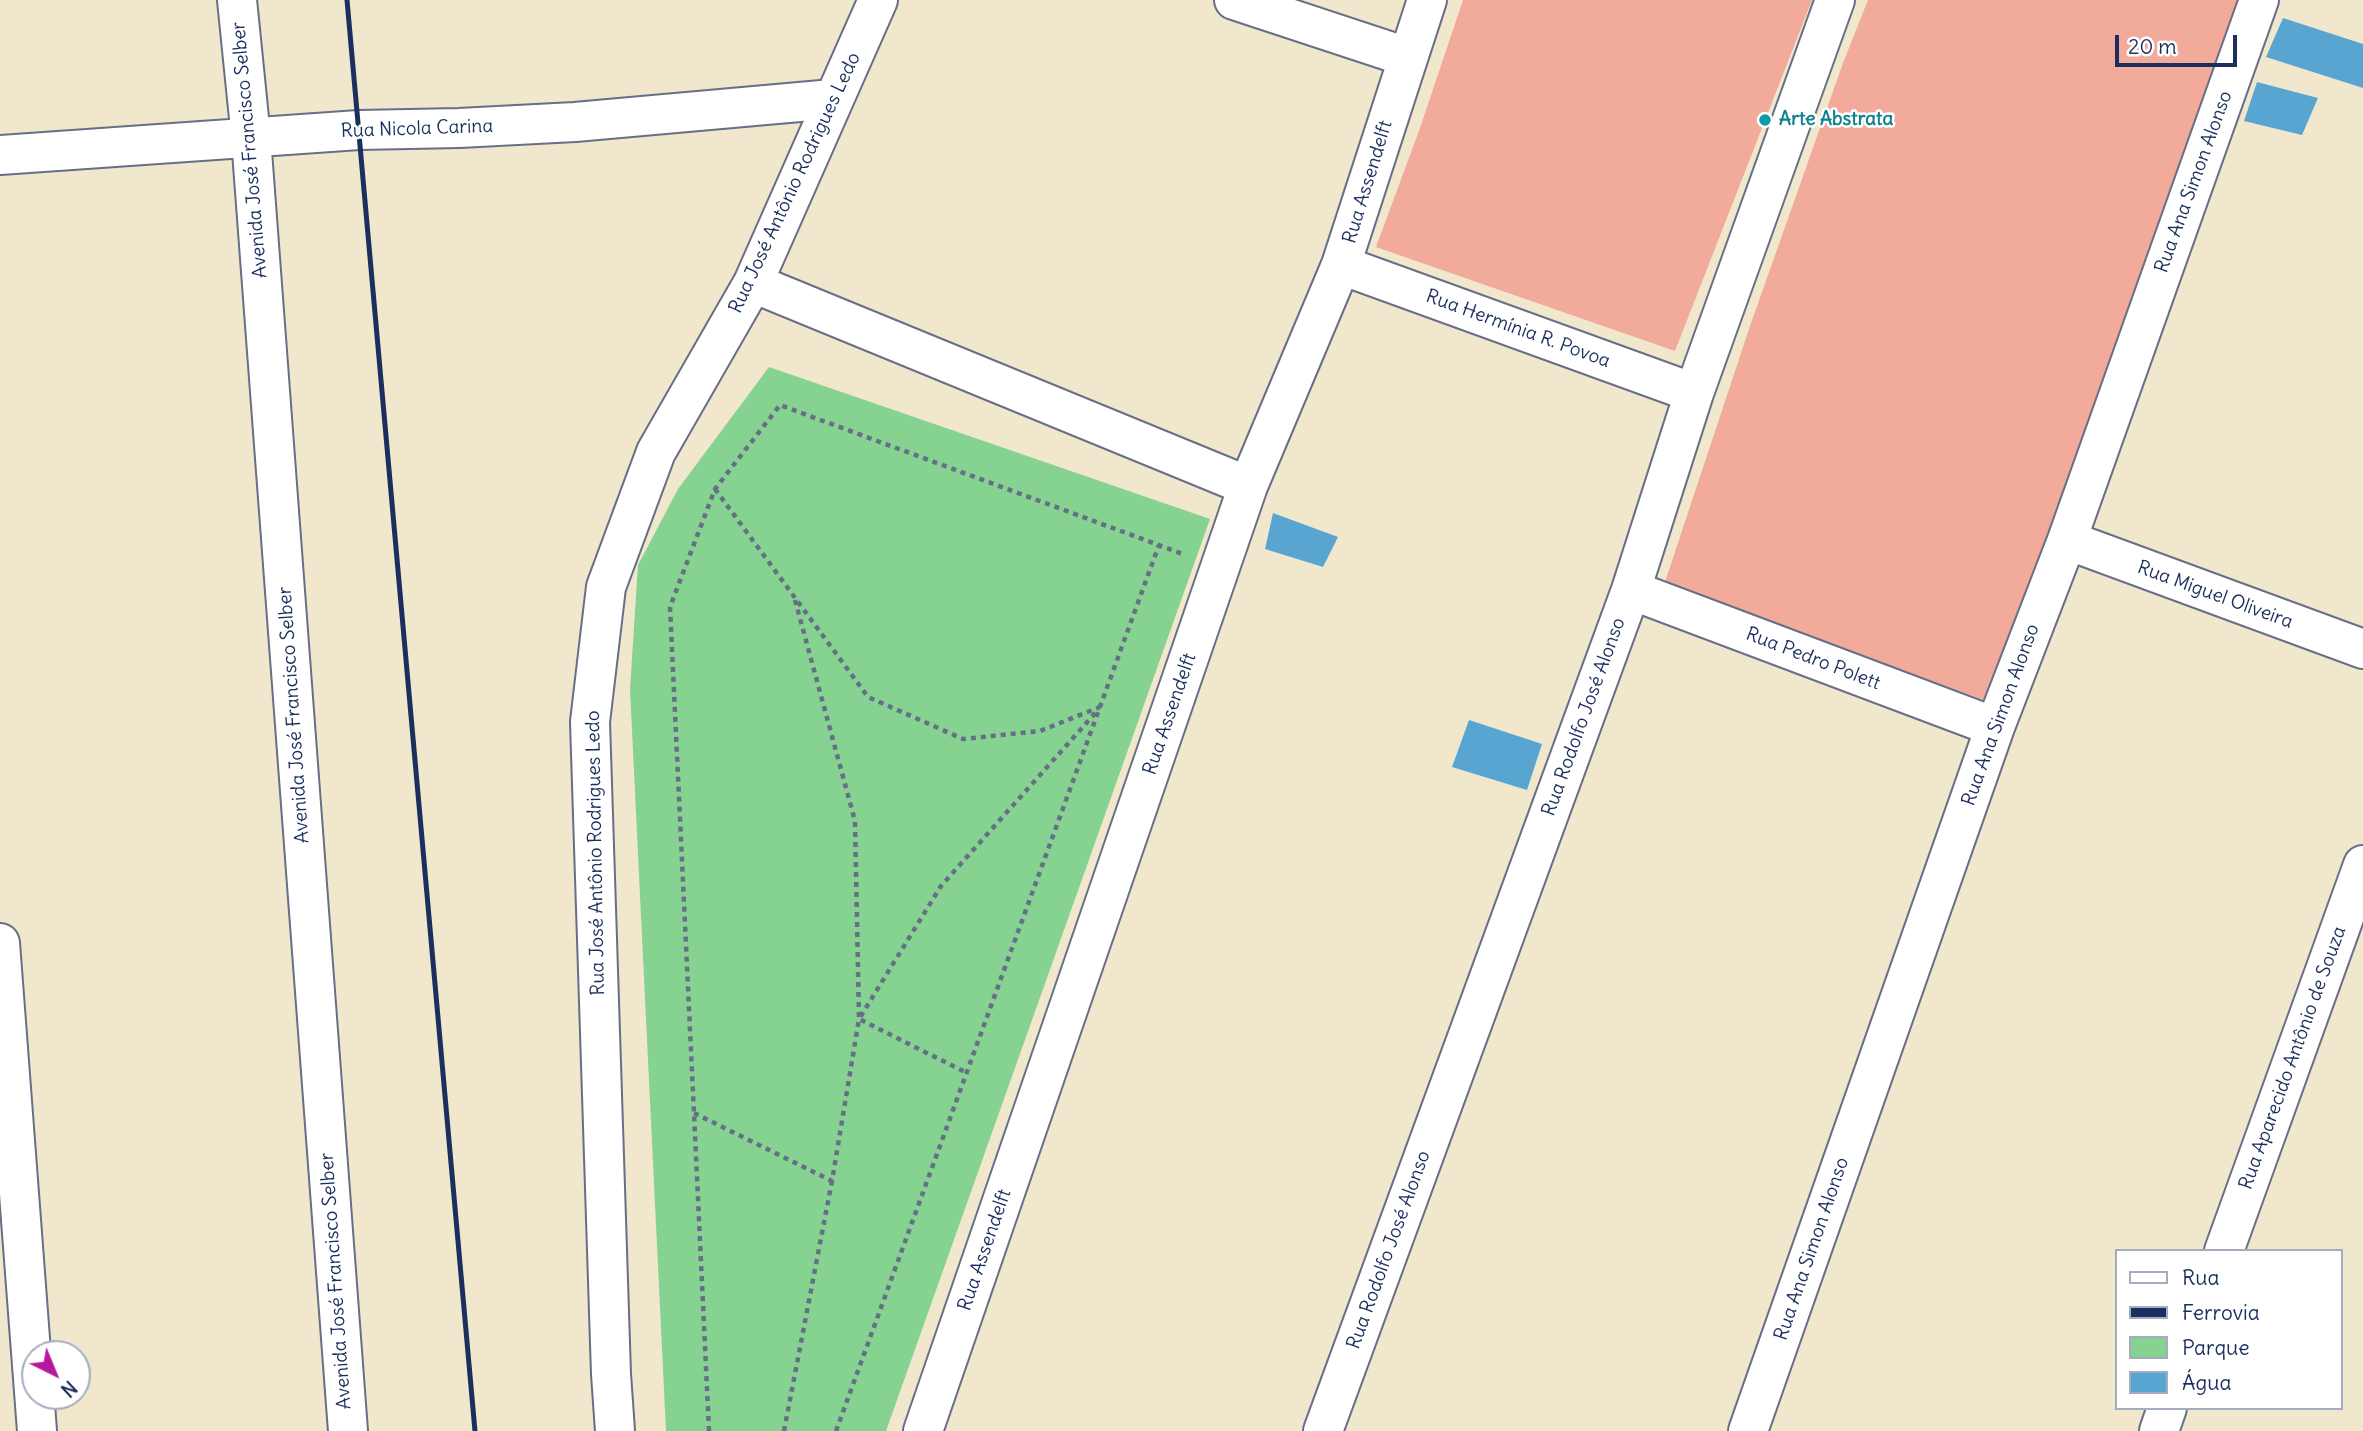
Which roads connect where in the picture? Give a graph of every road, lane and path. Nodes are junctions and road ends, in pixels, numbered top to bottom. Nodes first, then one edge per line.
1 (237, 0) edge
2 (878, 0) edge
3 (1234, 0) edge
4 (1427, 0) edge
5 (1835, 0) edge
6 (2259, 0) edge
7 (1407, 57) junction
8 (833, 99) junction
9 (251, 138) junction
10 (0, 155) edge
11 (1342, 265) junction
12 (753, 283) junction
13 (1694, 393) junction
14 (1248, 486) junction
15 (715, 489) junction
16 (2067, 540) junction
17 (1631, 590) junction
18 (795, 600) junction
19 (2363, 649) edge
20 (1101, 707) junction
21 (1995, 727) junction
22 (2363, 864) edge
23 (0, 943) edge
24 (859, 1019) junction
25 (967, 1073) junction
26 (694, 1113) junction
27 (832, 1181) junction
28 (2225, 1249) edge
29 (2166, 1410) edge
30 (37, 1431) edge
31 (348, 1431) edge
32 (615, 1431) edge
33 (709, 1431) edge
34 (783, 1431) edge
35 (836, 1431) edge
36 (923, 1431) edge
37 (1323, 1431) edge
38 (1748, 1431) edge
39 (2159, 1431) edge

1 - 9 street, Avenida José Francisco Selber
2 - 8 street, Rua José Antônio Rodrigues Ledo
3 - 7 street
4 - 7 street, Rua Assendelft
5 - 13 street, Rua Rodolfo José Alonso
6 - 16 street, Rua Ana Simon Alonso
7 - 11 street, Rua Assendelft
8 - 9 street, Rua Nicola Carina
8 - 12 street, Rua José Antônio Rodrigues Ledo
9 - 10 street, Rua Nicola Carina
9 - 31 street, Avenida José Francisco Selber
11 - 13 street, Rua Hermínia R. Povoa
11 - 14 street, Rua Assendelft
12 - 14 street
12 - 32 street, Rua José Antônio Rodrigues Ledo
13 - 17 street, Rua Rodolfo José Alonso
14 - 36 street, Rua Assendelft
15 - 18 path
15 - 20 path
15 - 26 path
16 - 19 street, Rua Miguel Oliveira
16 - 21 street, Rua Ana Simon Alonso
17 - 21 street, Rua Pedro Polett
17 - 37 street, Rua Rodolfo José Alonso
18 - 20 path
18 - 24 path
20 - 24 path
20 - 25 path
21 - 38 street, Rua Ana Simon Alonso
22 - 28 street, Rua Aparecido Antônio de Souza
23 - 30 street
24 - 25 path
24 - 27 path
25 - 35 path
26 - 27 path
26 - 33 path
27 - 34 path
29 - 39 street

